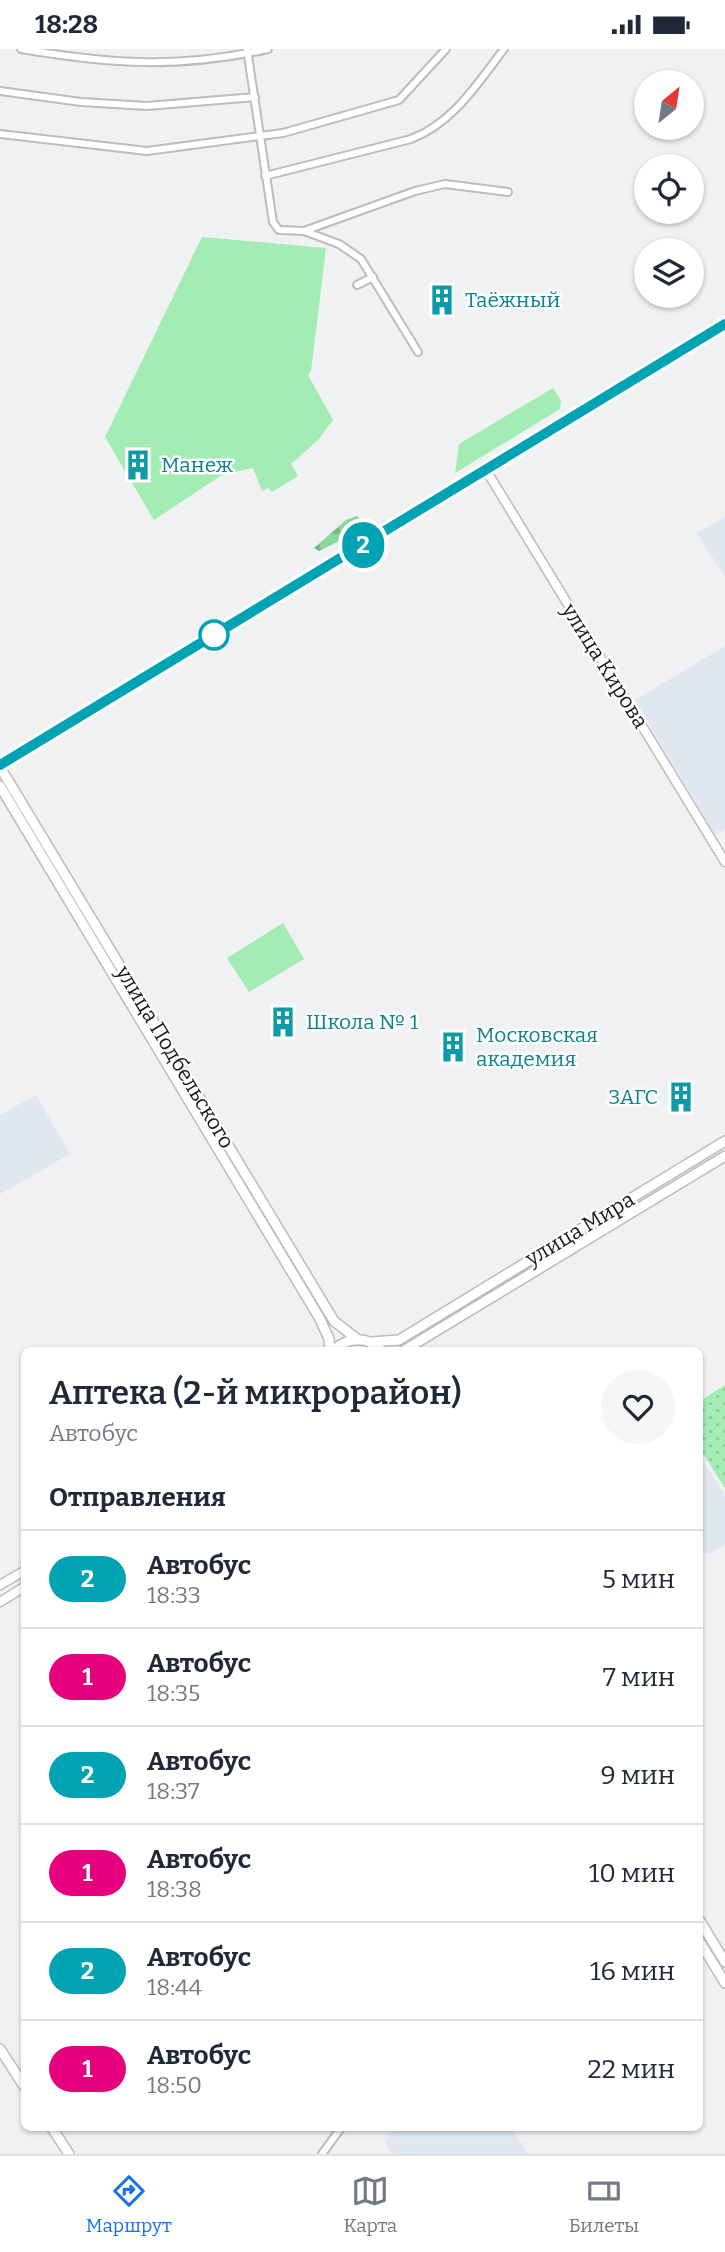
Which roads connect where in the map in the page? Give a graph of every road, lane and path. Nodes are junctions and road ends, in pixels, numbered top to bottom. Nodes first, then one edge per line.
1 (21, 49) edge
2 (268, 49) edge
3 (446, 49) edge
4 (503, 49) edge
5 (247, 51) edge
6 (0, 91) edge
7 (255, 97) junction
8 (0, 134) edge
9 (258, 137) junction
10 (265, 176) junction
11 (508, 192) dead end
12 (304, 230) junction
13 (373, 277) junction
14 (357, 285) dead end
15 (725, 324) edge
16 (418, 352) dead end
17 (486, 470) junction
18 (0, 766) edge
19 (0, 786) edge
20 (725, 862) edge
21 (61, 878) junction
22 (724, 1144) edge
23 (725, 1156) edge
24 (357, 1339) junction
25 (371, 1342) junction
26 (331, 1347) edge
27 (338, 1347) edge
28 (377, 1347) edge
29 (409, 1347) edge
30 (21, 1573) edge
31 (0, 1585) edge
32 (21, 1589) edge
33 (0, 1602) edge
34 (703, 1926) edge
35 (703, 1947) edge
36 (725, 1962) edge
37 (725, 1983) edge
38 (0, 2049) edge
39 (21, 2081) edge
40 (54, 2131) edge
41 (339, 2131) edge
42 (69, 2154) edge
43 (322, 2154) edge

1 - 5 street
2 - 5 street
3 - 9 street
4 - 10 street
5 - 7 street
6 - 7 street
7 - 9 street
8 - 9 street
9 - 10 street
10 - 12 street
11 - 12 street
12 - 13 street
13 - 14 street
13 - 16 street
15 - 17 main road
17 - 18 main road
17 - 20 street, улица Кирова
18 - 21 main road, улица Подбельского
19 - 21 main road, улица Подбельского
21 - 24 main road, улица Подбельского
21 - 26 main road, улица Подбельского
22 - 25 main road, улица Мира
23 - 29 main road, улица Мира
24 - 25 main road
24 - 27 main road
25 - 28 main road
30 - 31 street
32 - 33 street
34 - 36 main road
35 - 37 main road
38 - 39 main road
40 - 42 main road
41 - 43 street

